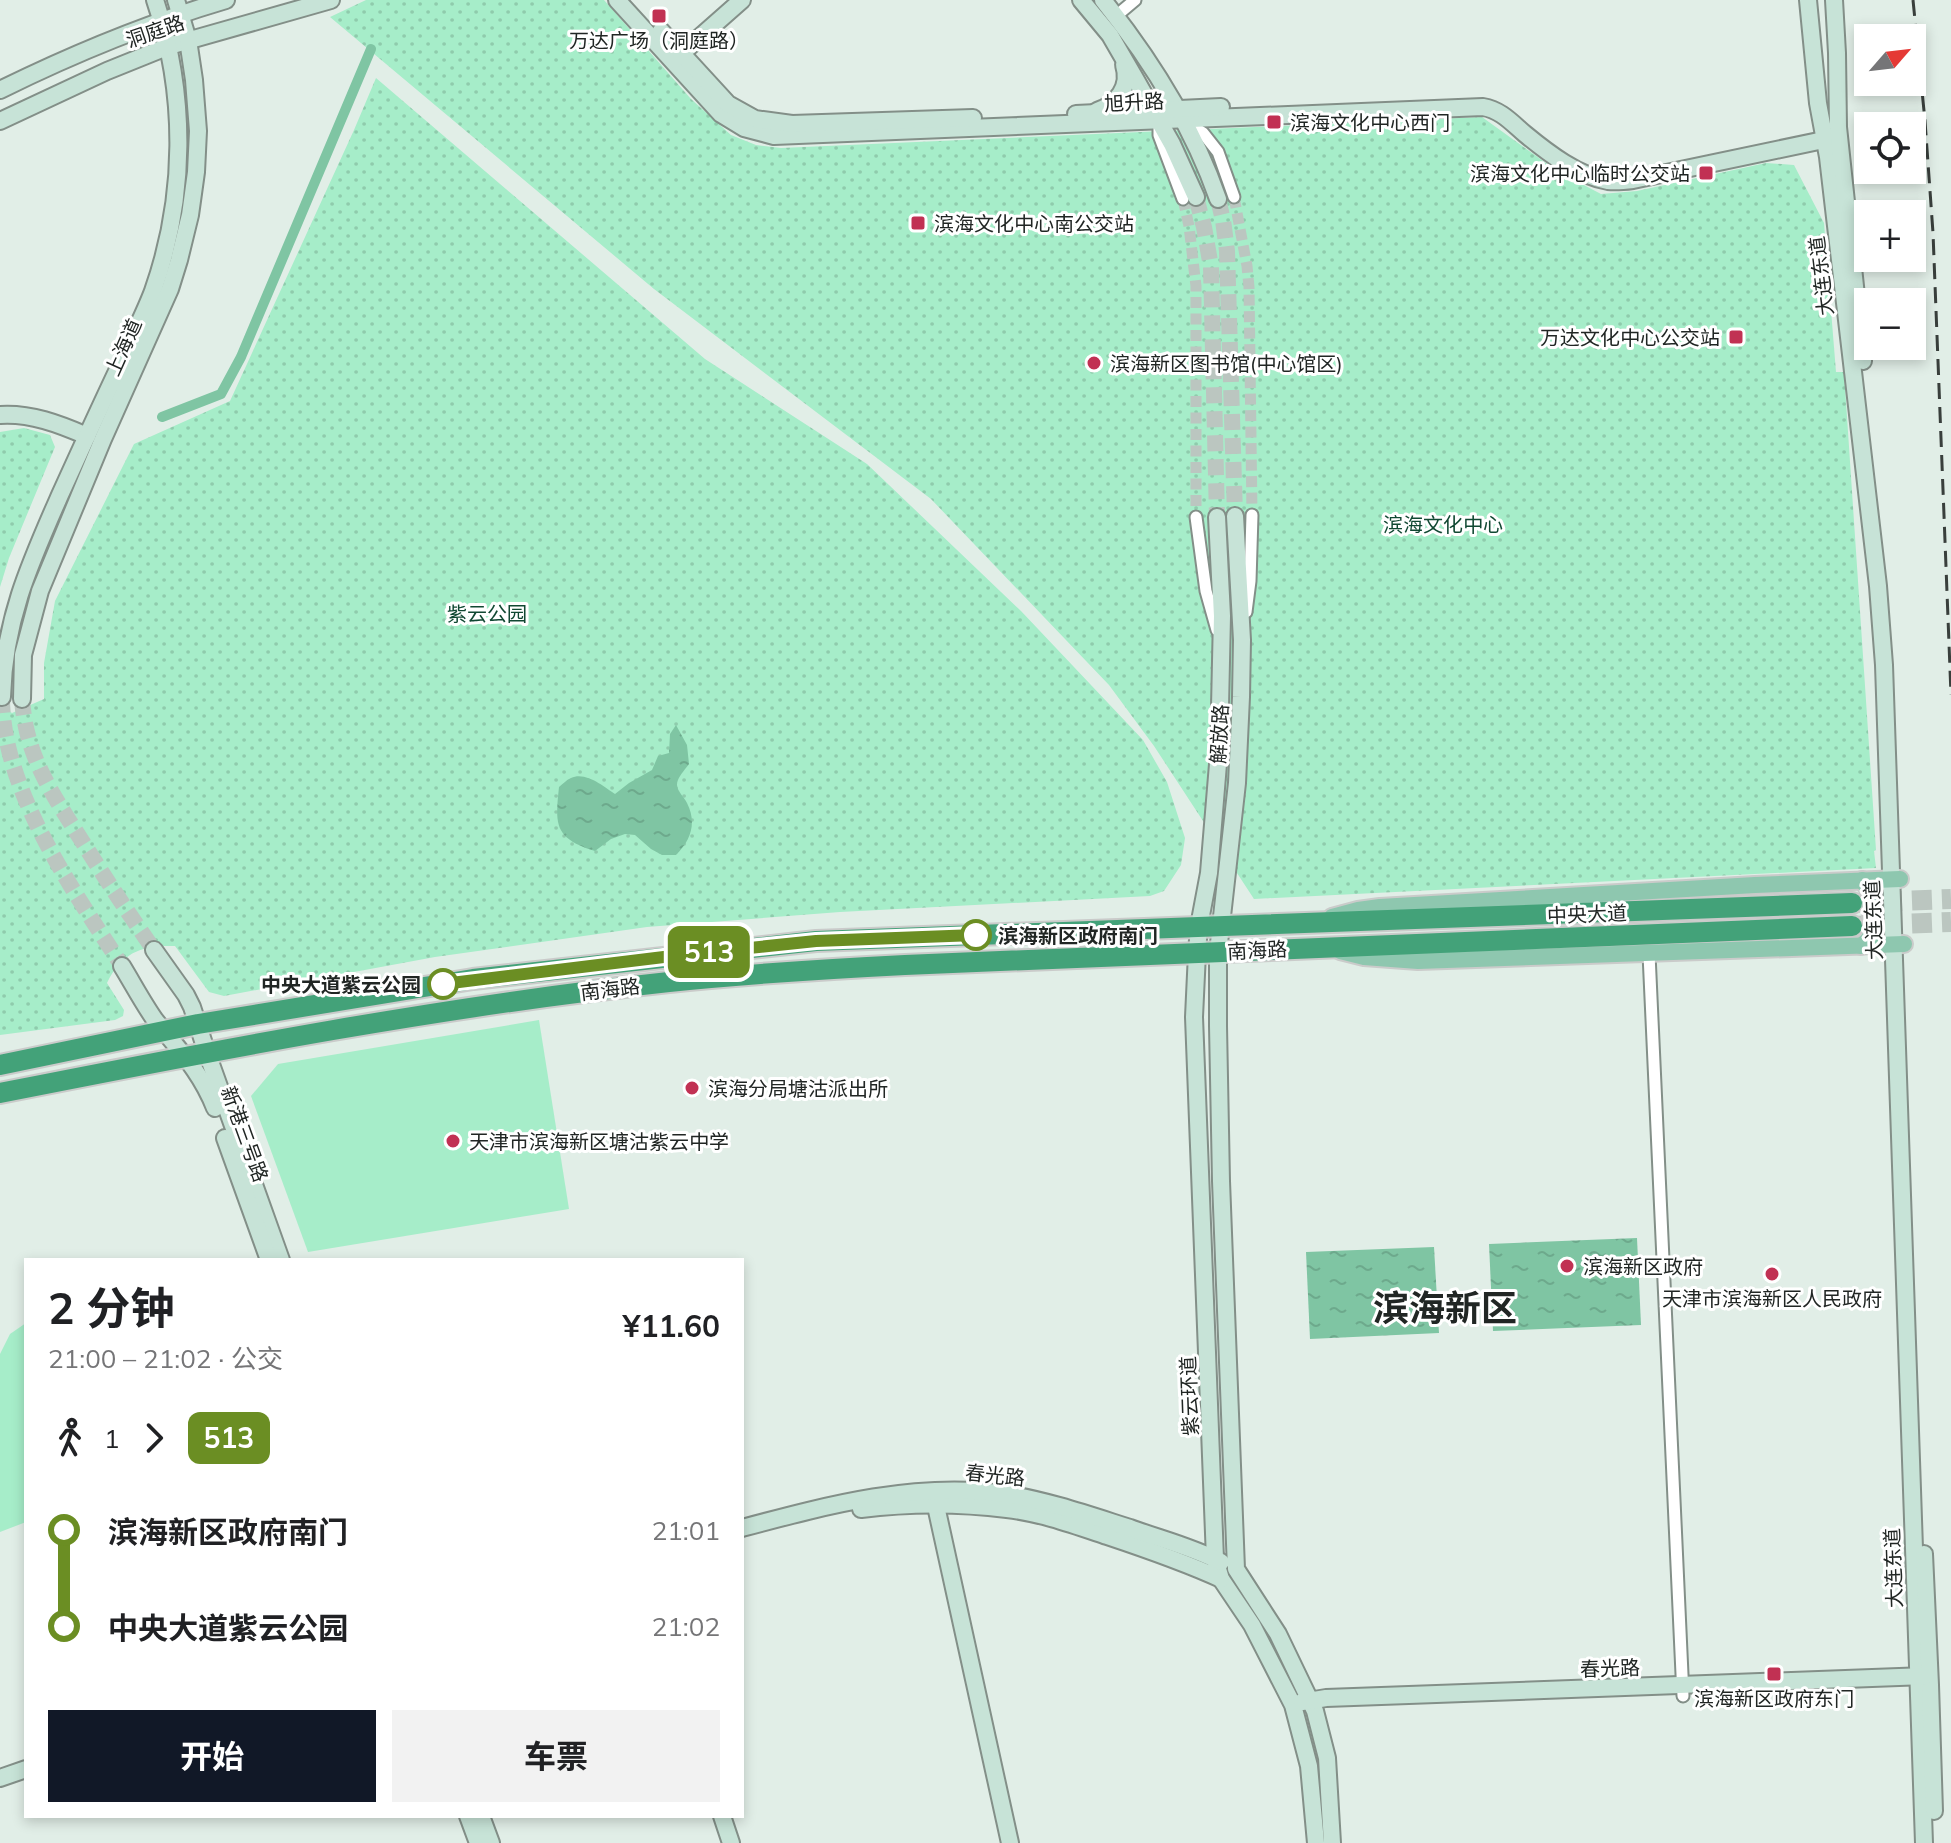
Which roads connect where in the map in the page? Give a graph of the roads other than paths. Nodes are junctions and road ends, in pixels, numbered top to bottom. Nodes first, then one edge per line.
1 (146, 0) edge
2 (155, 0) edge
3 (226, 0) edge
4 (331, 0) edge
5 (617, 0) edge
6 (631, 0) edge
7 (742, 0) edge
8 (1081, 0) edge
9 (1103, 0) edge
10 (1135, 0) edge
11 (1808, 0) edge
12 (1834, 0) edge
13 (179, 4) edge
14 (1116, 16) junction
15 (162, 19) junction
16 (188, 40) junction
17 (169, 46) junction
18 (1119, 52) junction
19 (677, 58) junction
20 (0, 90) edge
21 (1092, 113) junction
22 (1179, 114) junction
23 (1156, 116) junction
24 (0, 121) edge
25 (1831, 133) junction
26 (1190, 198) tunnel mouth
27 (1226, 198) tunnel mouth
28 (0, 415) edge
29 (87, 436) junction
30 (1244, 515) tunnel mouth
31 (1196, 517) tunnel mouth
32 (1217, 517) tunnel mouth
33 (1221, 644) junction
34 (2, 697) tunnel mouth
35 (22, 699) tunnel mouth
36 (1896, 878) junction
37 (1862, 880) junction
38 (1852, 903) tunnel mouth
39 (1322, 921) junction
40 (1221, 925) junction
41 (1199, 926) junction
42 (1852, 926) tunnel mouth
43 (1899, 944) junction
44 (1323, 946) junction
45 (1861, 946) junction
46 (154, 950) tunnel mouth
47 (1218, 952) junction
48 (1197, 953) junction
49 (1649, 954) junction
50 (122, 966) tunnel mouth
51 (198, 1024) junction
52 (165, 1031) junction
53 (196, 1055) junction
54 (0, 1065) edge
55 (0, 1093) edge
56 (268, 1258) edge
57 (280, 1258) edge
58 (929, 1498) junction
59 (744, 1528) edge
60 (744, 1535) edge
61 (1215, 1559) junction
62 (1236, 1569) junction
63 (1221, 1579) junction
64 (1924, 1681) junction
65 (1682, 1691) junction
66 (1312, 1706) junction
67 (1295, 1710) junction
68 (24, 1762) edge
69 (0, 1770) edge
70 (24, 1770) edge
71 (0, 1778) edge
72 (469, 1818) edge
73 (482, 1818) edge
74 (723, 1818) edge
75 (478, 1843) edge
76 (491, 1843) edge
77 (731, 1843) edge
78 (1001, 1843) edge
79 (1010, 1843) edge
80 (1316, 1843) edge
81 (1332, 1843) edge
82 (1924, 1843) edge
83 (1934, 1843) edge

1 - 15 street
2 - 15 street, 上海道
3 - 13 street, 洞庭路
4 - 16 street, 洞庭路
5 - 19 street, 旭升路
6 - 19 street, 旭升路
7 - 19 street
8 - 18 street
9 - 14 street
10 - 14 street
11 - 25 street, 大连东道
12 - 25 street
13 - 15 street, 洞庭路
13 - 16 street, 上海道
14 - 22 street
15 - 17 street, 上海道
15 - 20 street, 洞庭路
16 - 17 street, 洞庭路
16 - 35 street, 上海道
17 - 24 street, 洞庭路
17 - 29 street, 上海道
18 - 21 street
18 - 23 street
19 - 21 street, 旭升路
19 - 23 street, 旭升路
21 - 23 street, 旭升路
22 - 23 street, 旭升路
22 - 25 street, 旭升路
22 - 27 street
23 - 26 street
25 - 36 street, 大连东道
28 - 29 street
29 - 34 street, 上海道
30 - 40 street, 解放路
31 - 33 street
32 - 33 street, 解放路
33 - 41 street, 解放路
36 - 37 main road
36 - 43 street, 大连东道
37 - 39 main road
37 - 45 main road
38 - 39 highway, 中央大道
39 - 40 highway, 南海路
40 - 41 highway, 南海路
40 - 47 street, 解放路
41 - 48 street, 紫云环道
41 - 51 highway, 南海路
42 - 44 highway, 中央大道
43 - 45 main road
43 - 64 street, 大连东道
44 - 47 highway, 南海路
44 - 49 main road
45 - 49 main road
46 - 51 street
47 - 48 highway, 南海路
47 - 62 street, 紫云环道
48 - 53 highway, 南海路
48 - 61 street, 紫云环道
49 - 65 street
50 - 52 street
51 - 52 highway, 南海路
51 - 53 street
52 - 53 street, 新港三号路
52 - 54 highway, 南海路
53 - 55 highway, 南海路
53 - 56 street, 新港三号路
53 - 57 street, 新港三号路
58 - 59 street, 春光路
58 - 60 street, 春光路
58 - 61 street, 春光路
58 - 63 street, 春光路
58 - 78 street
58 - 79 street
61 - 62 street, 春光路
61 - 63 street, 紫云环道
62 - 66 street
63 - 67 street, 紫云环道
64 - 65 street, 春光路
64 - 82 street, 大连东道
64 - 83 street, 大连东道
65 - 66 street, 春光路
66 - 67 street, 春光路
66 - 81 street
67 - 80 street, 紫云环道
68 - 69 street
70 - 71 street
72 - 75 street
73 - 76 street
74 - 77 street

